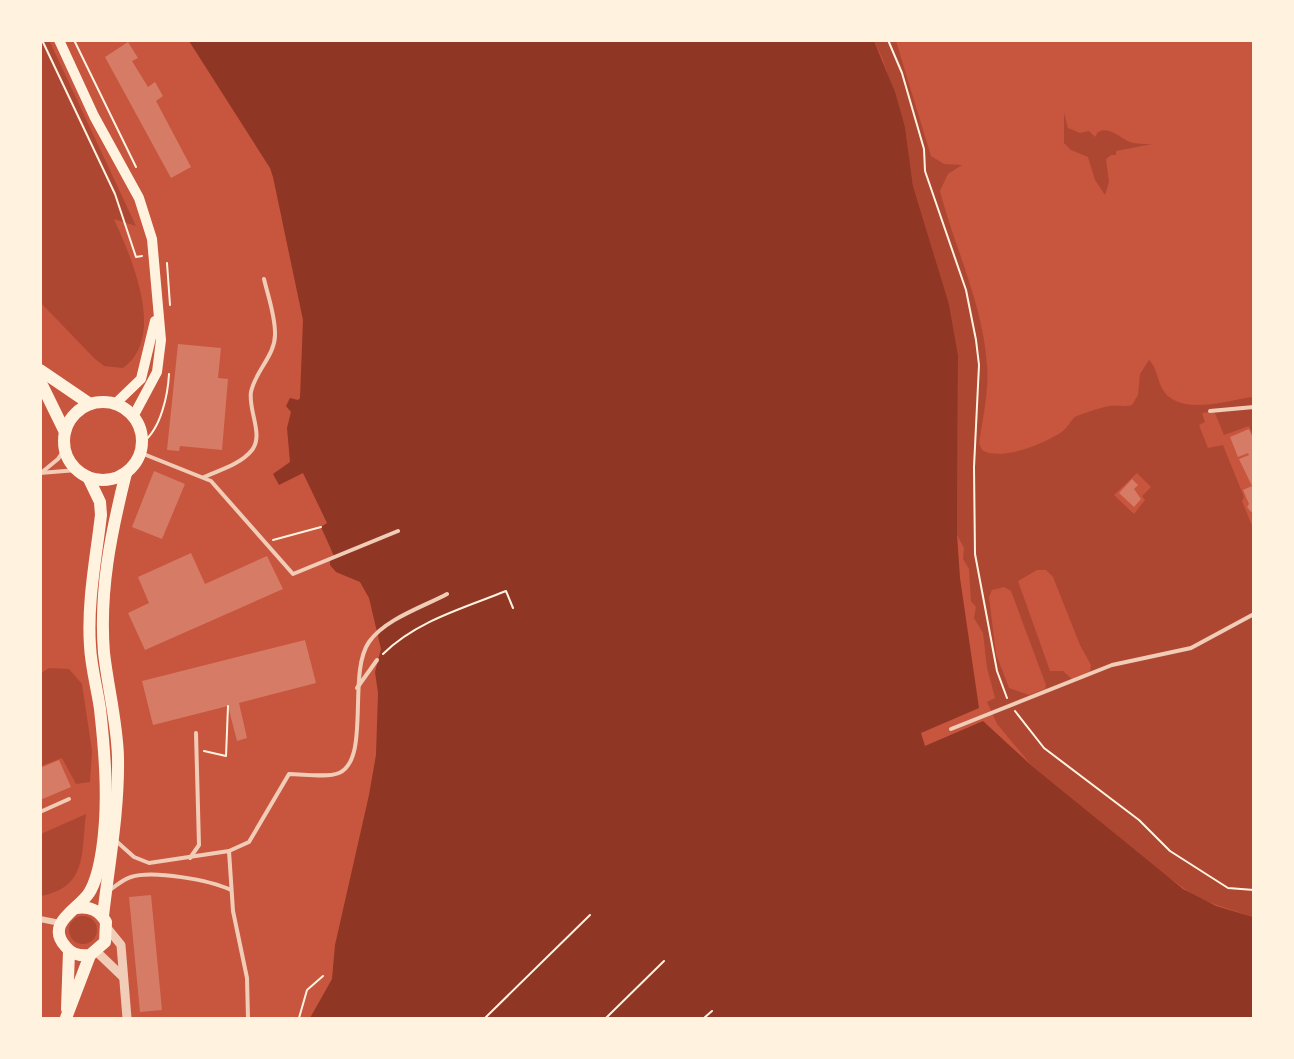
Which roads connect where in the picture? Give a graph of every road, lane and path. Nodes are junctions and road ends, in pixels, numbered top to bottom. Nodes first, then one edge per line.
1 (42, 40) edge
2 (58, 40) edge
3 (888, 40) edge
4 (136, 257) dead end
5 (264, 279) dead end
6 (158, 309) junction
7 (40, 370) edge
8 (40, 381) edge
9 (116, 403) junction
10 (90, 404) junction
11 (1254, 407) edge
12 (1210, 411) dead end
13 (134, 416) junction
14 (65, 432) junction
15 (65, 449) junction
16 (141, 453) junction
17 (77, 470) junction
18 (40, 473) edge
19 (126, 473) junction
20 (88, 477) junction
21 (204, 477) junction
22 (321, 527) dead end
23 (398, 531) dead end
24 (267, 541) junction
25 (447, 594) dead end
26 (513, 608) dead end
27 (1254, 614) edge
28 (377, 660) joint
29 (356, 689) junction
30 (1010, 704) junction
31 (228, 706) dead end
32 (951, 729) dead end
33 (196, 733) dead end
34 (196, 749) junction
35 (69, 799) dead end
36 (40, 812) edge
37 (114, 839) junction
38 (229, 851) junction
39 (189, 859) junction
40 (231, 890) junction
41 (1254, 890) edge
42 (106, 892) junction
43 (76, 908) junction
44 (590, 915) dead end
45 (103, 916) junction
46 (40, 919) edge
47 (60, 923) junction
48 (108, 928) junction
49 (69, 951) junction
50 (94, 953) junction
51 (664, 961) dead end
52 (122, 976) junction
53 (323, 976) dead end
54 (712, 1011) dead end
55 (65, 1018) edge
56 (127, 1018) edge
57 (248, 1018) edge
58 (299, 1018) edge
59 (485, 1018) edge
60 (606, 1018) edge
61 (704, 1018) edge

1 - 4 path
2 - 6 main road
3 - 30 path
5 - 21 lane
6 - 9 main road
6 - 13 main road
7 - 10 main road
8 - 14 main road
9 - 10 main road
9 - 13 main road
10 - 14 main road
11 - 12 lane
13 - 16 main road
14 - 15 main road
15 - 17 main road
15 - 18 lane
16 - 19 main road
16 - 21 lane
17 - 18 lane
17 - 20 main road
19 - 20 main road
19 - 37 main road
20 - 43 main road
21 - 24 lane
22 - 24 path
23 - 24 lane
25 - 29 lane
26 - 28 path
27 - 30 lane
28 - 29 lane
29 - 38 lane
30 - 32 lane
30 - 41 path
31 - 34 path
33 - 34 lane
34 - 39 lane
35 - 36 lane
37 - 39 lane
37 - 42 main road
38 - 39 lane
38 - 40 lane
40 - 42 lane
40 - 57 lane
42 - 45 main road
43 - 45 main road
43 - 47 main road
44 - 59 path
45 - 48 main road
46 - 47 street
47 - 49 main road
48 - 50 main road
48 - 52 street
49 - 50 main road
49 - 55 main road
50 - 52 street
50 - 55 main road
51 - 60 path
52 - 56 street
53 - 58 path
54 - 61 path

